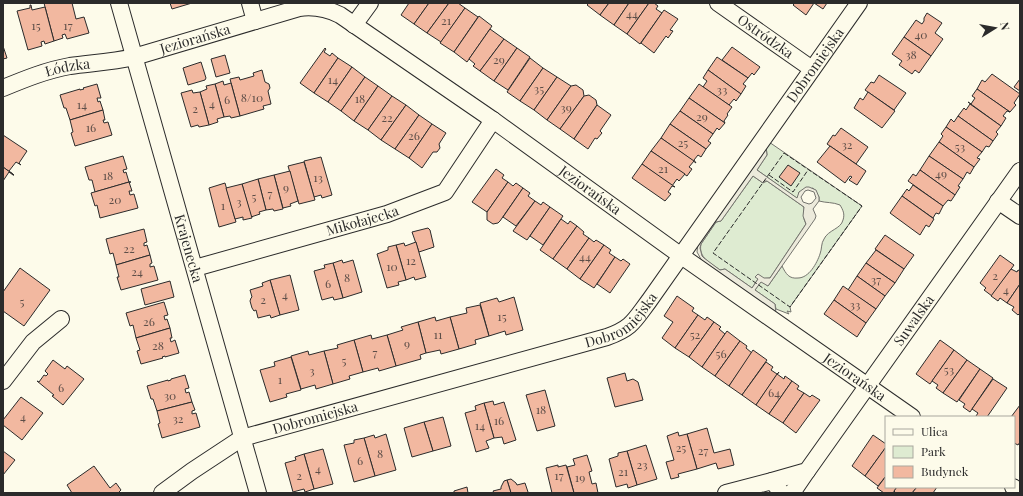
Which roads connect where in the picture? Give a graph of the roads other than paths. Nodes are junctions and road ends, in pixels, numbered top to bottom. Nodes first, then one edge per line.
1 (119, 3) edge
2 (250, 3) edge
3 (370, 3) edge
4 (718, 3) edge
5 (859, 3) edge
6 (255, 21) junction
7 (354, 25) junction
8 (134, 57) junction
9 (812, 69) junction
10 (3, 88) edge
11 (493, 120) junction
12 (1020, 171) edge
13 (998, 201) junction
14 (1020, 216) edge
15 (680, 255) junction
16 (195, 268) junction
17 (61, 319) dead end
18 (3, 381) edge
19 (868, 386) junction
20 (911, 416) edge
21 (242, 438) junction
22 (807, 471) junction
23 (772, 481) junction
24 (162, 493) edge
25 (258, 493) edge
26 (726, 493) edge
27 (782, 493) edge
28 (792, 493) edge

1 - 8 street, Krajenecka
2 - 6 street
3 - 7 street
4 - 9 street, Ostródzka
5 - 9 street, Dobromiejska
6 - 7 street, Jeziorańska
6 - 8 street, Jeziorańska
7 - 11 street, Jeziorańska
8 - 10 street, Łódzka
8 - 16 street, Krajenecka
9 - 15 street, Dobromiejska
11 - 15 street, Jeziorańska
11 - 16 street, Mikołajecka
12 - 13 street, Suwalska
13 - 14 street
13 - 19 street, Suwalska
15 - 19 street, Jeziorańska
15 - 21 street, Dobromiejska
16 - 21 street, Krajenecka
17 - 18 street
19 - 20 street, Jeziorańska
19 - 22 street, Suwalska
21 - 24 street, Dobromiejska
21 - 25 street, Krajenecka
22 - 23 street
22 - 28 street, Suwalska
23 - 26 street
23 - 27 street

